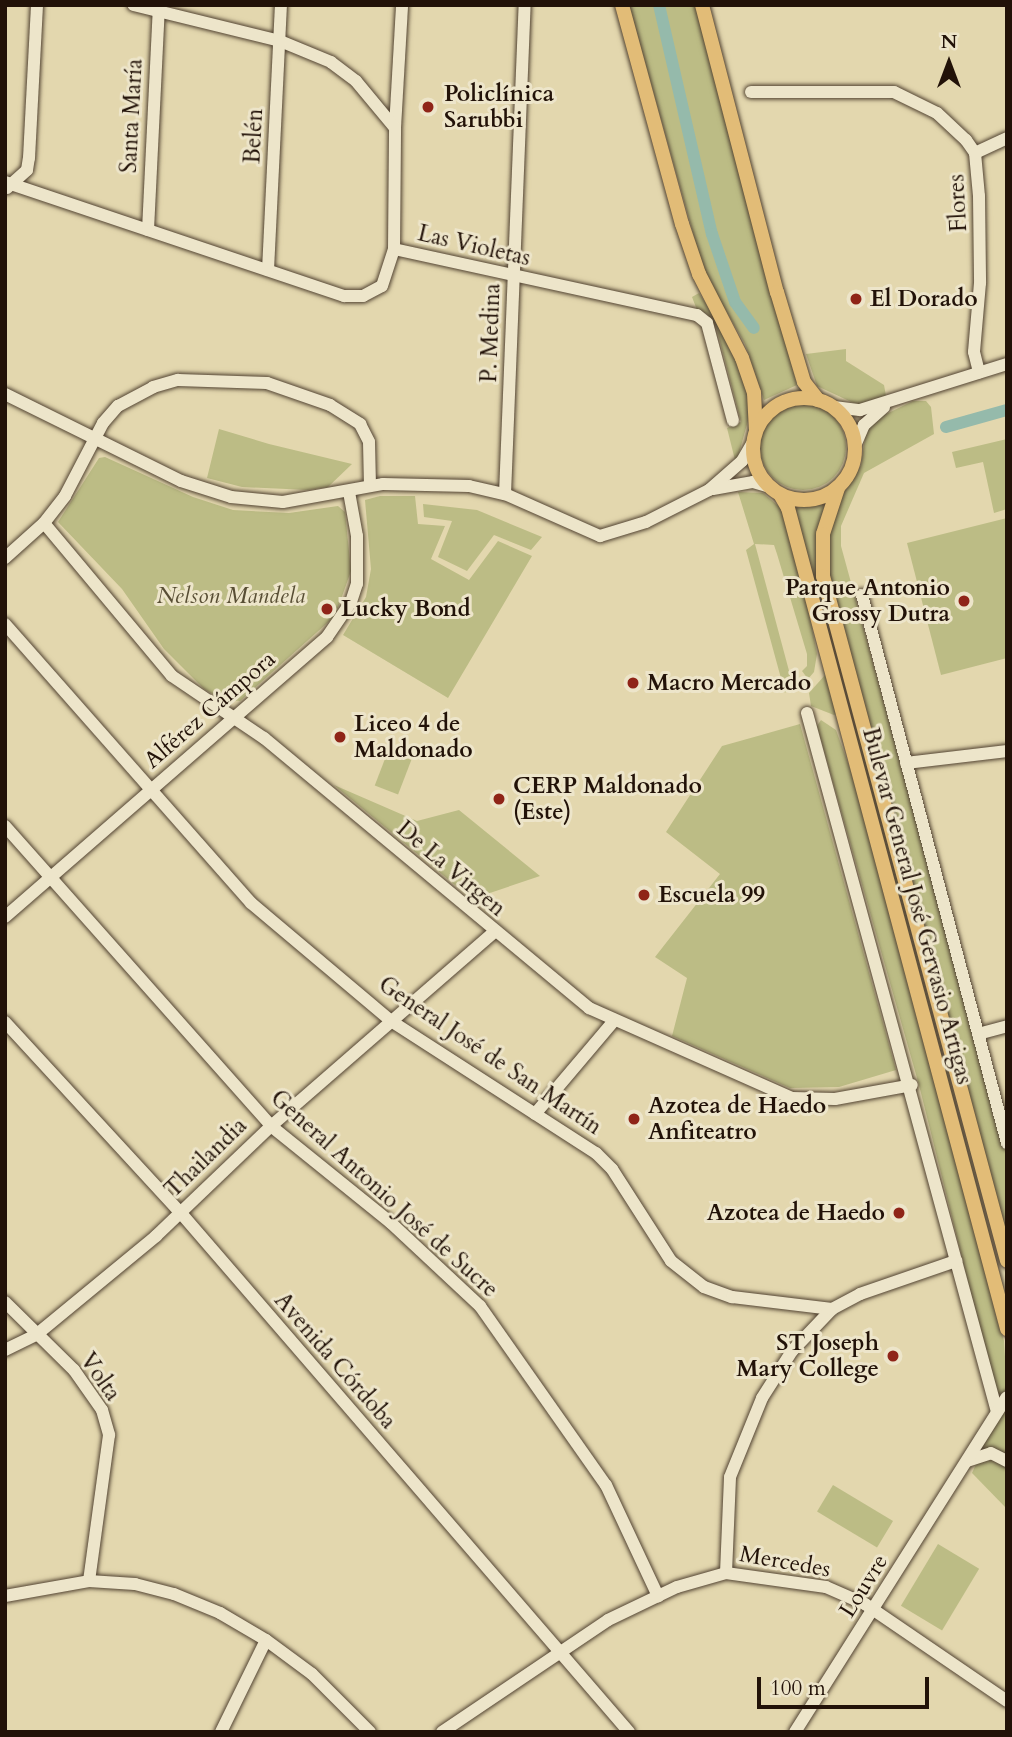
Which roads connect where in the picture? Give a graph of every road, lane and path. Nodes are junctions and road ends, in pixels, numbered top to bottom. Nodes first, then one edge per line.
1 (37, 5) edge
2 (133, 5) edge
3 (281, 5) edge
4 (402, 5) edge
5 (525, 5) edge
6 (622, 5) edge
7 (702, 5) edge
8 (159, 8) edge
9 (280, 41) junction
10 (751, 92) dead end
11 (395, 128) junction
12 (1007, 138) edge
13 (975, 153) junction
14 (7, 186) edge
15 (148, 230) junction
16 (394, 249) junction
17 (268, 270) junction
18 (514, 277) junction
19 (1007, 364) edge
20 (979, 372) junction
21 (5, 394) edge
22 (818, 400) junction
23 (890, 402) junction
24 (834, 407) junction
25 (733, 421) dead end
26 (754, 436) junction
27 (94, 441) junction
28 (855, 446) junction
29 (370, 485) junction
30 (767, 486) junction
31 (838, 488) junction
32 (709, 490) junction
33 (349, 492) junction
34 (505, 494) junction
35 (781, 496) junction
36 (44, 523) junction
37 (5, 558) edge
38 (862, 595) dead end
39 (5, 624) edge
40 (807, 713) dead end
41 (233, 719) junction
42 (1007, 751) edge
43 (906, 763) junction
44 (148, 792) junction
45 (5, 826) edge
46 (49, 876) junction
47 (5, 916) edge
48 (494, 932) junction
49 (391, 1021) junction
50 (613, 1022) junction
51 (5, 1023) edge
52 (1007, 1026) edge
53 (978, 1034) junction
54 (912, 1085) junction
55 (535, 1114) junction
56 (271, 1126) junction
57 (1007, 1143) edge
58 (180, 1212) junction
59 (956, 1261) junction
60 (1007, 1261) edge
61 (5, 1302) edge
62 (832, 1309) junction
63 (1007, 1329) edge
64 (36, 1335) junction
65 (5, 1349) edge
66 (1007, 1397) edge
67 (997, 1412) junction
68 (966, 1461) junction
69 (1007, 1461) edge
70 (726, 1573) junction
71 (89, 1581) junction
72 (5, 1596) edge
73 (658, 1596) junction
74 (875, 1610) junction
75 (266, 1640) junction
76 (559, 1654) junction
77 (1007, 1701) edge
78 (221, 1732) edge
79 (370, 1732) edge
80 (442, 1732) edge
81 (629, 1732) edge
82 (795, 1732) edge

1 - 14 street
2 - 8 street
3 - 9 street, Belén
4 - 11 street
5 - 18 street, P. Medina
6 - 26 main road
7 - 22 main road
8 - 9 street
8 - 15 street, Santa María
9 - 11 street
9 - 17 street, Belén
10 - 13 street, Flores
11 - 16 street
12 - 13 street
13 - 20 street, Flores
14 - 15 street, Las Violetas
15 - 17 street, Las Violetas
16 - 17 street, Las Violetas
16 - 18 street, Las Violetas
18 - 25 street, Las Violetas
18 - 34 street, P. Medina
19 - 20 street
20 - 23 street
21 - 27 street
22 - 24 main road
22 - 26 main road
23 - 24 street
23 - 28 street
24 - 28 main road
26 - 30 main road
26 - 32 street
27 - 29 street
27 - 33 street
27 - 36 street
28 - 31 main road
29 - 33 street
29 - 34 street
30 - 32 street
30 - 35 main road
31 - 35 main road
31 - 60 main road, Bulevar General José Gervasio Artigas
32 - 34 street
33 - 41 street, Alférez Cámpora
35 - 63 main road, Bulevar General José Gervasio Artigas
36 - 37 street
36 - 41 street, De La Virgen
38 - 43 street, Bulevar General José Gervasio Artigas
39 - 44 street, General José de San Martín
40 - 54 street
41 - 44 street, Alférez Cámpora
41 - 48 street, De La Virgen
42 - 43 street
43 - 53 street, Bulevar General José Gervasio Artigas
44 - 46 street, Alférez Cámpora
44 - 49 street, General José de San Martín
45 - 46 street, General Antonio José de Sucre
46 - 47 street, Alférez Cámpora
46 - 56 street, General Antonio José de Sucre
48 - 49 street, Thailandia
48 - 50 street, De La Virgen
49 - 55 street, General José de San Martín
49 - 56 street, Thailandia
50 - 54 street, De La Virgen
50 - 55 street
51 - 58 street, Avenida Córdoba
52 - 53 street
53 - 57 street, Bulevar General José Gervasio Artigas
54 - 59 street
55 - 62 street, General José de San Martín
56 - 58 street, Thailandia
56 - 73 street, General Antonio José de Sucre
58 - 64 street, Thailandia
58 - 76 street, Avenida Córdoba
59 - 62 street
59 - 67 street
61 - 64 street, Volta
62 - 70 street
64 - 65 street, Thailandia
64 - 71 street, Volta
66 - 67 street, Louvre
67 - 68 street, Louvre
68 - 69 street
68 - 74 street, Louvre
70 - 73 street, Mercedes
70 - 74 street, Mercedes
71 - 72 street
71 - 75 street
73 - 76 street, Mercedes
74 - 77 street, Mercedes
74 - 82 street, Louvre
75 - 78 street
75 - 79 street
76 - 80 street, Mercedes
76 - 81 street, Avenida Córdoba

